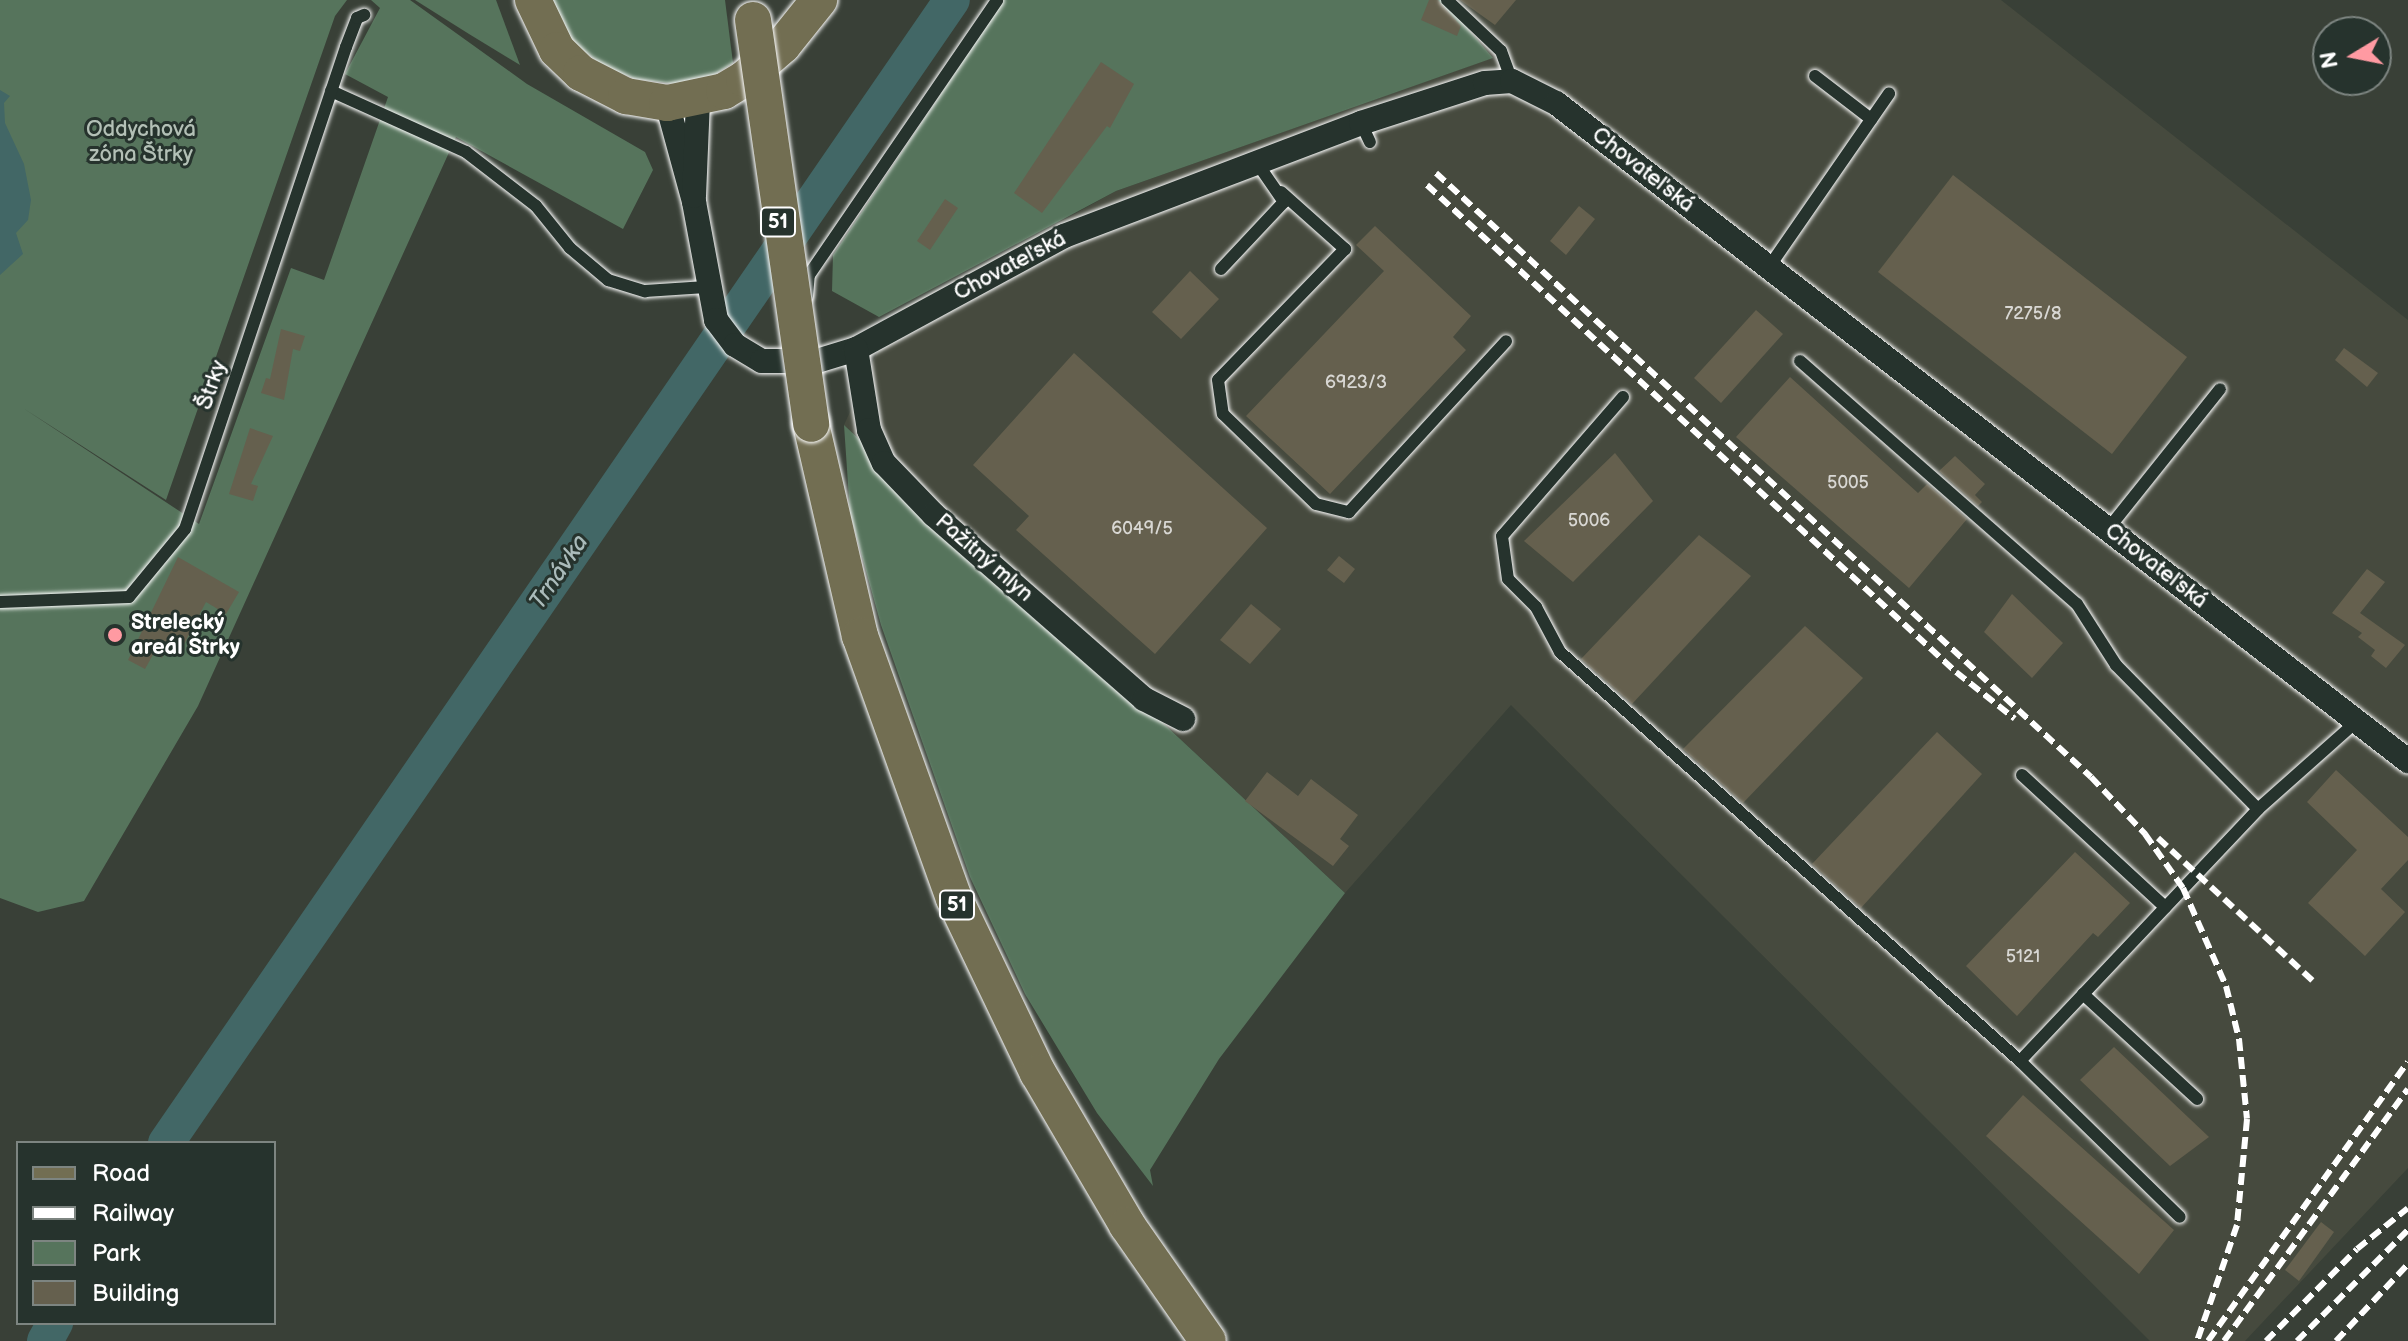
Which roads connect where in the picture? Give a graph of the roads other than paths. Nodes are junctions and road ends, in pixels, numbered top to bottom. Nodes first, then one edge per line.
1 (533, 0) edge
2 (819, 0) edge
3 (997, 0) edge
4 (1447, 0) edge
5 (752, 10) edge
6 (364, 15) dead end
7 (1815, 76) dead end
8 (1512, 81) junction
9 (331, 91) junction
10 (1889, 94) dead end
11 (682, 101) junction
12 (1871, 119) junction
13 (1257, 163) junction
14 (1281, 192) junction
15 (1769, 267) junction
16 (1221, 269) dead end
17 (807, 296) dead end
18 (708, 298) junction
19 (1506, 341) dead end
20 (856, 349) junction
21 (1800, 361) dead end
22 (2220, 389) dead end
23 (1623, 397) dead end
24 (2108, 529) junction
25 (0, 602) edge
26 (1183, 719) dead end
27 (2357, 721) junction
28 (2408, 761) edge
29 (2022, 775) dead end
30 (2258, 809) junction
31 (2165, 907) junction
32 (2083, 994) junction
33 (2020, 1061) junction
34 (2197, 1099) dead end
35 (2180, 1217) dead end
36 (1208, 1341) edge

1 - 11 main road
2 - 11 main road
3 - 17 lane
4 - 8 lane
5 - 36 main road, 51, bridge
6 - 9 lane, Štrky
7 - 12 lane
8 - 13 street, Chovateľská
8 - 15 street, Chovateľská
9 - 18 lane
9 - 25 lane, Štrky
10 - 12 lane
11 - 18 street
12 - 15 lane
13 - 14 lane
13 - 20 street, Chovateľská
14 - 16 lane
14 - 19 lane
15 - 24 street, Chovateľská
18 - 20 street, Chovateľská
20 - 26 street, Pažitný mlyn
21 - 30 lane
22 - 24 lane
23 - 33 lane
24 - 27 street, Chovateľská
27 - 28 street, Chovateľská
27 - 30 lane
29 - 31 lane
30 - 31 lane
31 - 32 lane
32 - 33 lane
32 - 34 lane
33 - 35 lane

